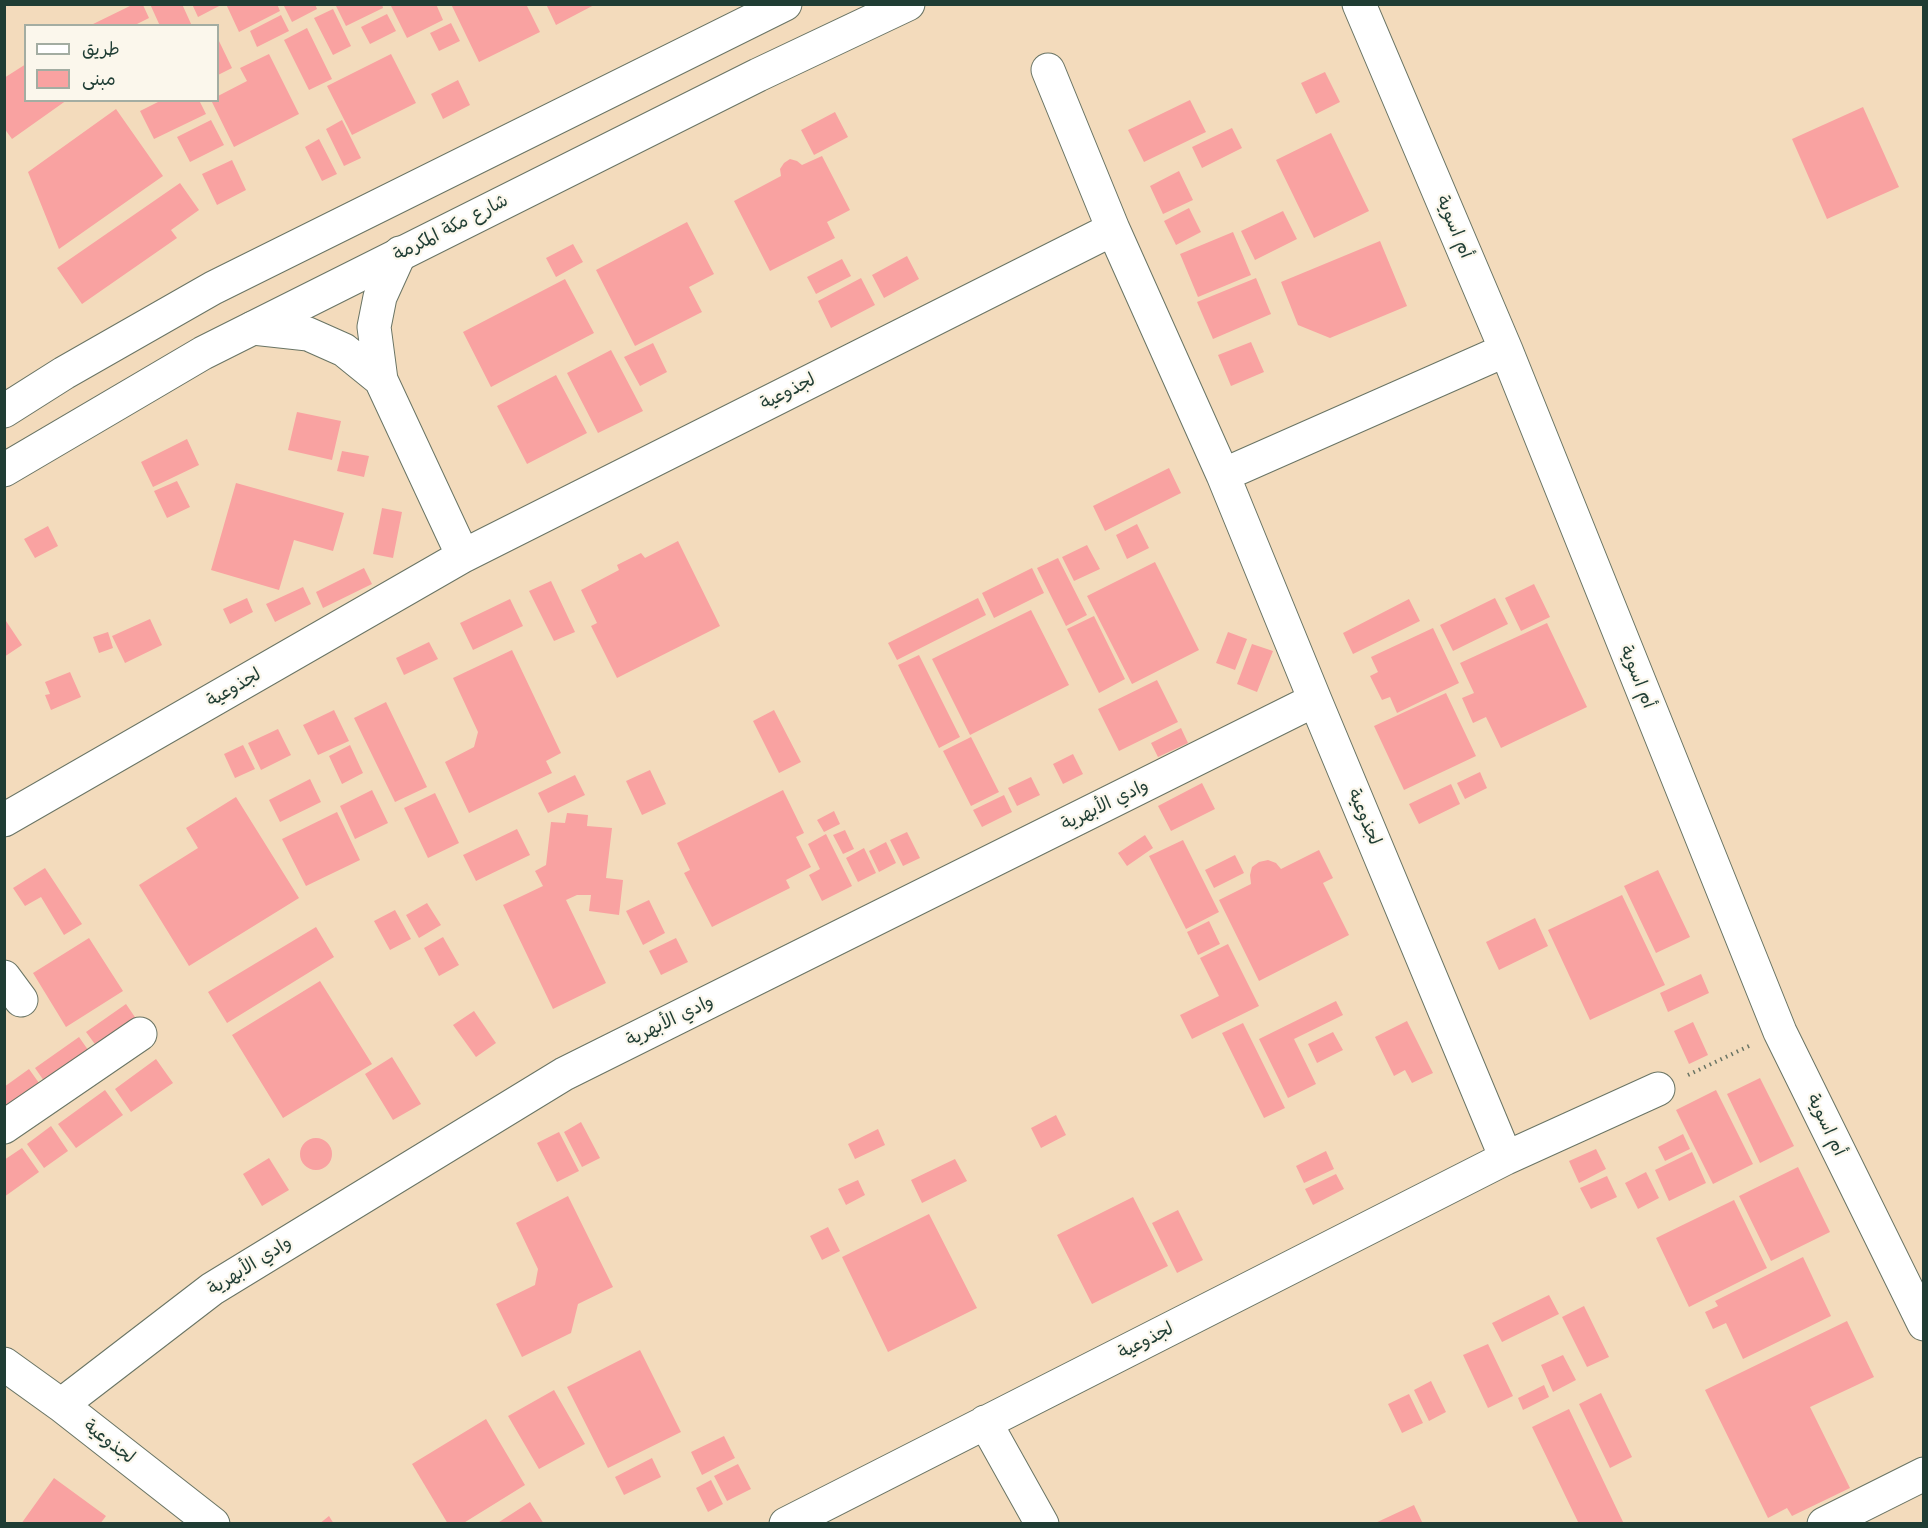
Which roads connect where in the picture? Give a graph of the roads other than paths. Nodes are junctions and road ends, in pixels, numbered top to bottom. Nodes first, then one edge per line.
1 (785, 4) edge
2 (908, 4) edge
3 (1364, 11) edge
4 (1048, 70) dead end
5 (1113, 229) junction
6 (400, 253) junction
7 (253, 328) junction
8 (1506, 350) junction
9 (381, 380) junction
10 (4, 411) edge
11 (4, 470) edge
12 (1223, 475) junction
13 (463, 556) junction
14 (1315, 700) junction
15 (4, 820) edge
16 (140, 1034) dead end
17 (1658, 1089) road end
18 (4, 1127) edge
19 (1506, 1158) junction
20 (1923, 1324) edge
21 (4, 1364) edge
22 (61, 1405) junction
23 (986, 1422) junction
24 (1923, 1474) edge
25 (213, 1524) edge
26 (786, 1524) edge
27 (1042, 1524) edge
28 (1824, 1524) edge

1 - 10 street
2 - 6 street, شارع مكة المكرمة
3 - 8 street, أم اسوية
4 - 5 street, لجذوعية
5 - 12 street, لجذوعية
5 - 13 street, لجذوعية
6 - 7 street, شارع مكة المكرمة
6 - 9 street
7 - 9 street
7 - 11 street, شارع مكة المكرمة
8 - 12 street
8 - 20 street, أم اسوية
9 - 13 street
12 - 14 street, لجذوعية
13 - 15 street, لجذوعية
14 - 19 street, لجذوعية
14 - 22 street, وادي الأبهرية
16 - 18 street
17 - 19 street, لجذوعية
19 - 23 street, لجذوعية
21 - 22 street, لجذوعية
22 - 25 street, لجذوعية
23 - 26 street, لجذوعية
23 - 27 street
24 - 28 street

